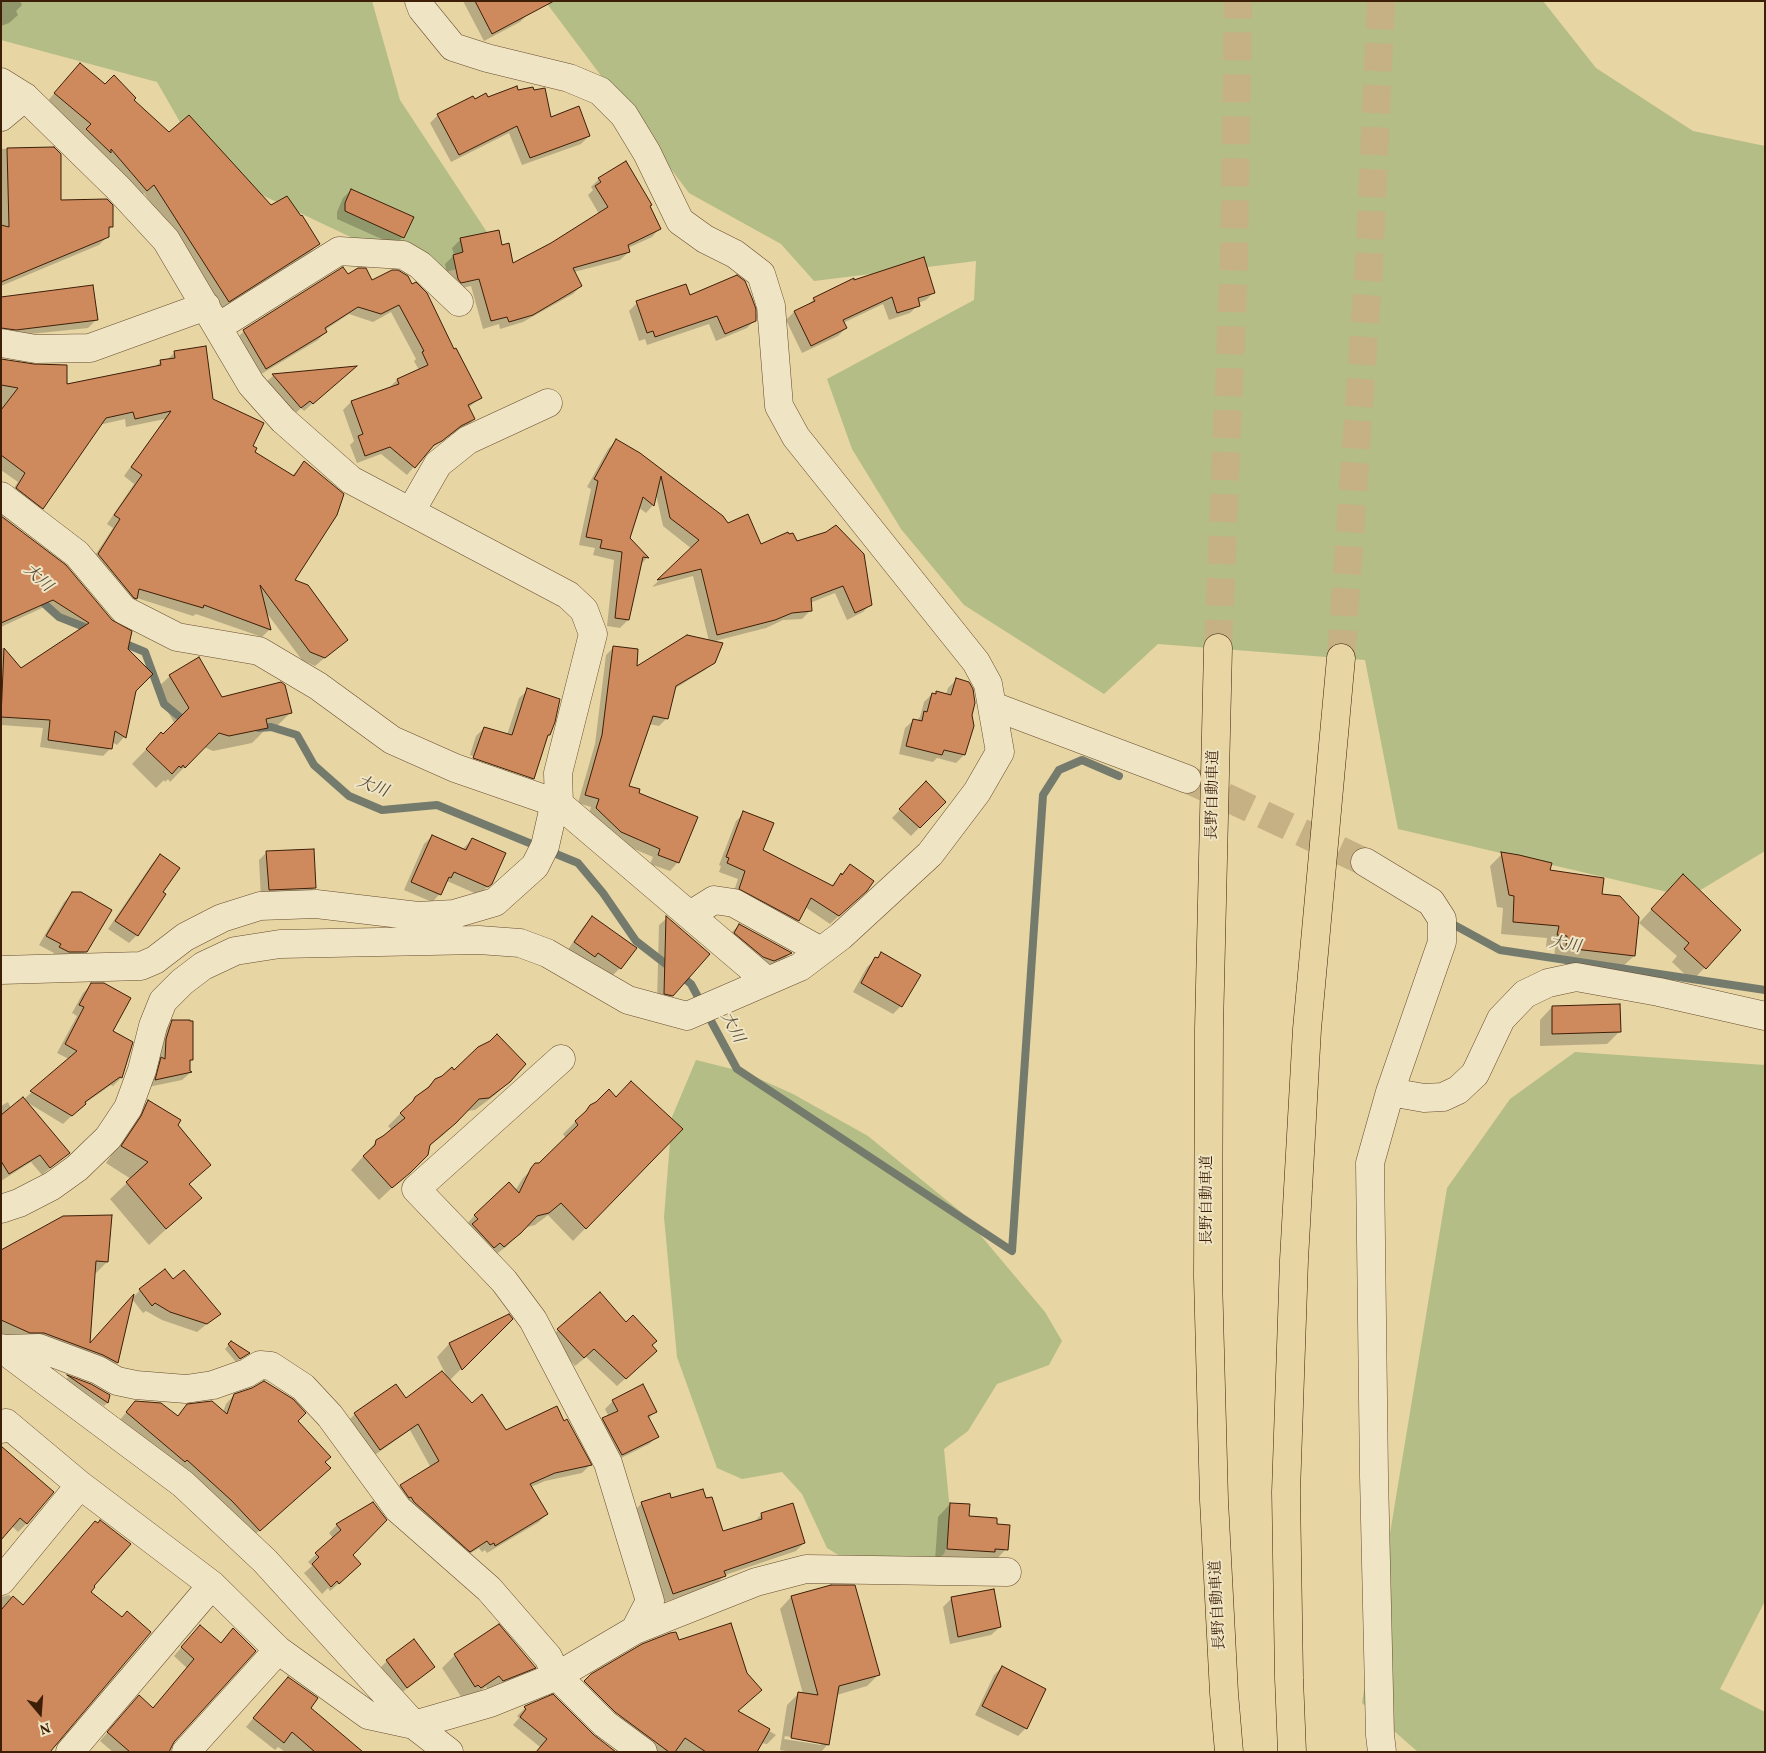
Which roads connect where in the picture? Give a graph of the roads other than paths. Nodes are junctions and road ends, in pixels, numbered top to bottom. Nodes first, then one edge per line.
1 (419, 1) edge
2 (1, 82) edge
3 (25, 98) junction
4 (1, 117) edge
5 (459, 302) dead end
6 (212, 316) junction
7 (1, 343) edge
8 (548, 403) dead end
9 (1, 496) edge
10 (411, 511) junction
11 (1218, 648) tunnel mouth
12 (1341, 658) tunnel mouth
13 (993, 706) junction
14 (1187, 780) tunnel mouth
15 (559, 804) junction
16 (1365, 862) tunnel mouth
17 (690, 915) junction
18 (821, 951) junction
19 (1, 970) edge
20 (767, 981) junction
21 (1765, 1016) edge
22 (561, 1059) dead end
23 (1390, 1092) junction
24 (1, 1209) edge
25 (2, 1348) edge
26 (1, 1429) edge
27 (80, 1485) junction
28 (1008, 1572) dead end
29 (1, 1581) edge
30 (212, 1585) junction
31 (635, 1630) junction
32 (278, 1650) junction
33 (557, 1676) junction
34 (414, 1724) junction
35 (70, 1752) edge
36 (186, 1752) edge
37 (449, 1752) edge
38 (642, 1752) edge
39 (1229, 1752) edge
40 (1292, 1752) edge
41 (1382, 1752) edge

1 - 13 street
2 - 3 street
3 - 4 street
3 - 6 street
5 - 6 street
6 - 7 street
6 - 10 street
8 - 10 street
9 - 15 street
10 - 15 street
11 - 39 highway, 長野自動車道
12 - 40 highway
13 - 14 street
13 - 18 street
15 - 17 street
15 - 19 street
16 - 23 street
17 - 18 street
17 - 20 street
18 - 20 street
20 - 24 street
21 - 23 street
22 - 31 street
23 - 41 street
25 - 33 street
25 - 34 street
26 - 27 street
27 - 29 street
27 - 30 street
28 - 31 street
30 - 32 street
30 - 35 street
31 - 33 street
32 - 34 street
32 - 36 street
33 - 34 street
33 - 38 street
34 - 37 street

